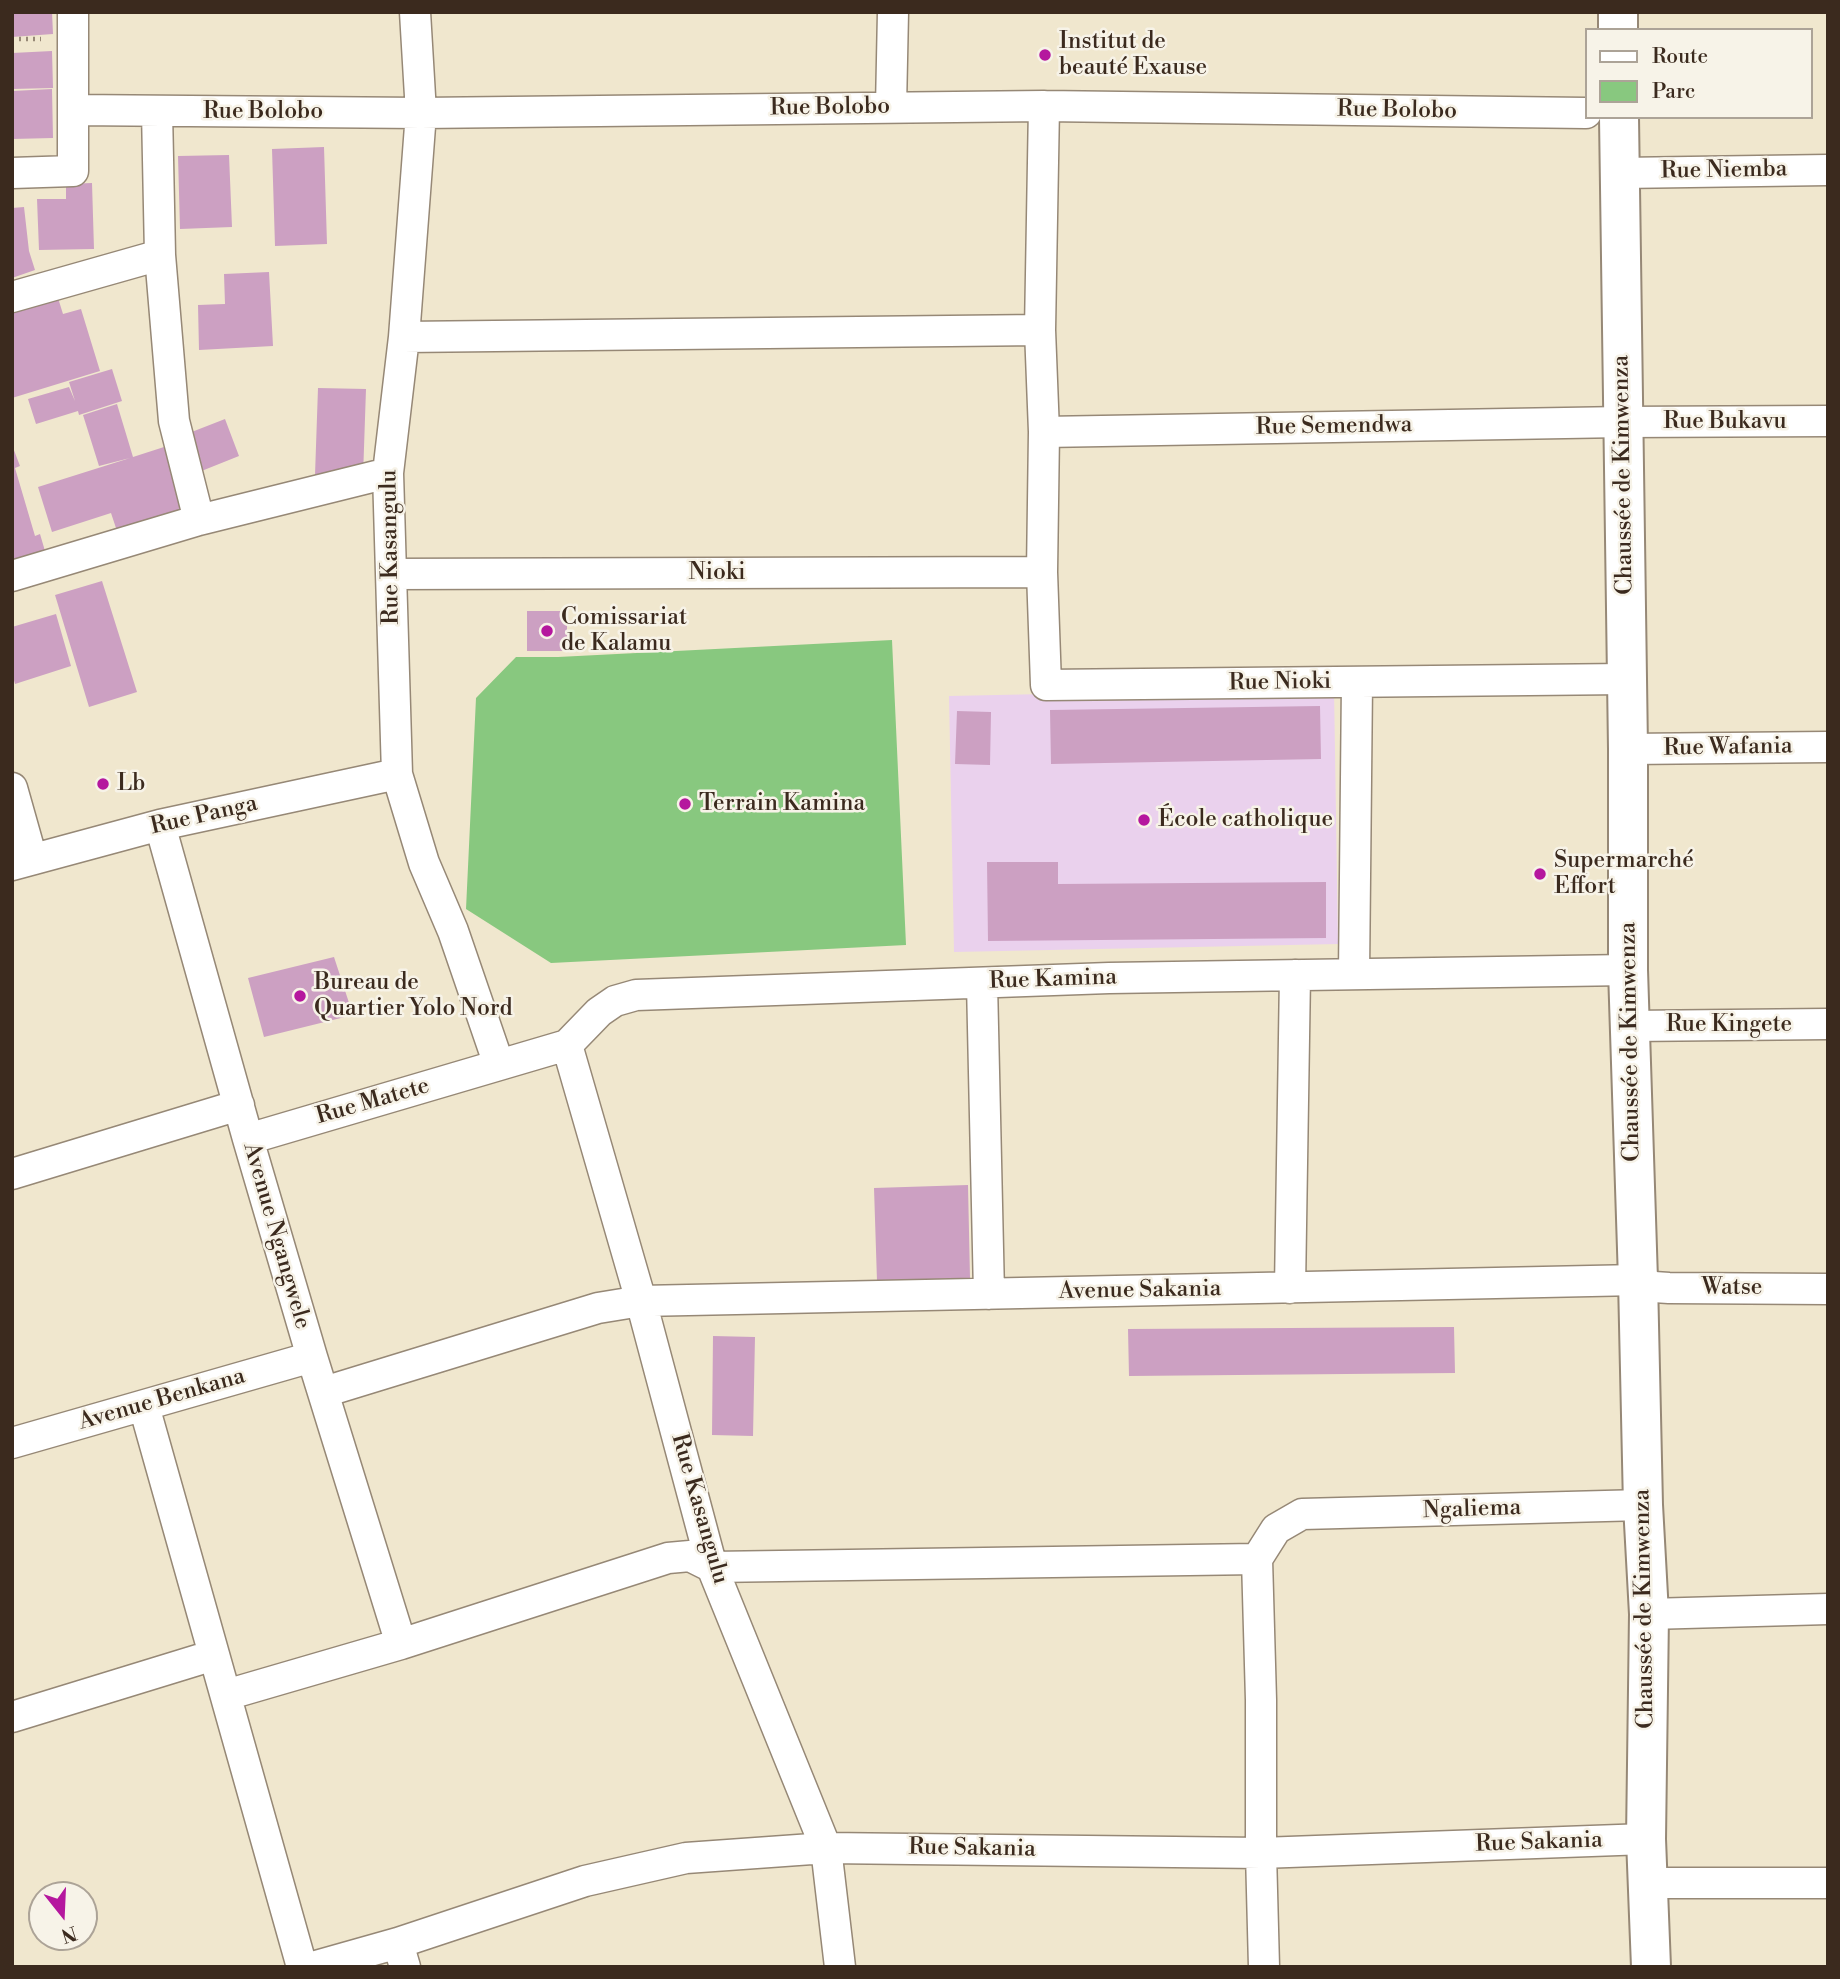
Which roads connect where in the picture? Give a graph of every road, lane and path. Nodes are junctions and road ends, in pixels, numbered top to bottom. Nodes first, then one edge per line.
1 (73, 12) edge
2 (415, 12) edge
3 (893, 12) edge
4 (1044, 106) junction
5 (891, 107) junction
6 (74, 110) junction
7 (157, 111) junction
8 (421, 113) junction
9 (1584, 113) edge
10 (1619, 119) edge
11 (1828, 170) edge
12 (12, 173) edge
13 (1621, 173) junction
14 (160, 255) junction
15 (12, 297) edge
16 (1040, 330) junction
17 (404, 337) junction
18 (1828, 421) edge
19 (1623, 422) junction
20 (1044, 432) junction
21 (388, 473) junction
22 (199, 520) junction
23 (1042, 572) junction
24 (391, 574) junction
25 (12, 576) edge
26 (1626, 679) junction
27 (1357, 682) junction
28 (1828, 747) edge
29 (1628, 749) junction
30 (397, 774) junction
31 (12, 788) edge
32 (160, 825) junction
33 (22, 862) edge
34 (1628, 970) junction
35 (1354, 974) junction
36 (1295, 975) junction
37 (982, 983) junction
38 (1828, 1024) edge
39 (1630, 1026) junction
40 (567, 1045) junction
41 (499, 1065) junction
42 (239, 1105) junction
43 (248, 1139) junction
44 (12, 1174) edge
45 (1638, 1280) junction
46 (1290, 1288) junction
47 (1828, 1289) edge
48 (989, 1294) junction
49 (641, 1301) junction
50 (312, 1357) junction
51 (324, 1392) junction
52 (144, 1406) junction
53 (12, 1443) edge
54 (1643, 1505) junction
55 (1257, 1559) junction
56 (712, 1567) junction
57 (1828, 1609) edge
58 (1649, 1614) junction
59 (401, 1644) junction
60 (214, 1655) junction
61 (226, 1695) junction
62 (12, 1717) edge
63 (1646, 1839) junction
64 (826, 1848) junction
65 (1261, 1853) junction
66 (1649, 1883) junction
67 (1828, 1883) edge
68 (401, 1955) edge
69 (303, 1967) edge
70 (313, 1967) edge
71 (840, 1967) edge
72 (1264, 1967) edge
73 (1651, 1967) edge

1 - 6 street
2 - 8 street, Rue Kasangulu
3 - 5 street
4 - 5 street, Rue Bolobo
4 - 9 street, Rue Bolobo
4 - 16 street
5 - 8 street, Rue Bolobo
6 - 7 street, Rue Bolobo
6 - 12 street
7 - 8 street, Rue Bolobo
7 - 14 street
8 - 17 street, Rue Kasangulu
10 - 13 street, Chaussée de Kimwenza
11 - 13 street, Rue Niemba
13 - 19 street, Chaussée de Kimwenza
14 - 15 street
14 - 22 street
16 - 17 street
16 - 20 street
17 - 21 street, Rue Kasangulu
18 - 19 street, Rue Bukavu
19 - 20 street, Rue Semendwa
19 - 26 street, Chaussée de Kimwenza
20 - 23 street
21 - 22 street
21 - 24 street, Rue Kasangulu
22 - 25 street
23 - 24 street, Nioki
23 - 27 street, Rue Nioki
24 - 30 street, Rue Kasangulu
26 - 27 street, Rue Nioki
26 - 29 street, Chaussée de Kimwenza
27 - 35 street
28 - 29 street, Rue Wafania
29 - 34 street, Chaussée de Kimwenza
30 - 32 street, Rue Panga
30 - 41 street, Rue Kasangulu
31 - 33 street
32 - 33 street, Rue Panga
32 - 42 street, Avenue Ngangwele
34 - 35 street, Rue Kamina
34 - 39 street, Chaussée de Kimwenza
35 - 36 street, Rue Kamina
36 - 37 street, Rue Kamina
36 - 46 street
37 - 40 street, Rue Kamina
37 - 48 street
38 - 39 street, Rue Kingete
39 - 45 street, Chaussée de Kimwenza
40 - 41 street, Rue Kamina
40 - 49 street, Rue Kasangulu
41 - 43 street, Rue Matete
42 - 43 street, Avenue Ngangwele
42 - 44 street
43 - 50 street, Avenue Ngangwele
45 - 46 street, Avenue Sakania
45 - 47 street, Watse
45 - 54 street, Chaussée de Kimwenza
46 - 48 street, Avenue Sakania
48 - 49 street, Avenue Sakania
49 - 51 street, Avenue Sakania
49 - 56 street, Rue Kasangulu
50 - 51 street, Avenue Ngangwele
50 - 52 street, Avenue Benkana
51 - 59 street, Avenue Ngangwele
52 - 53 street, Avenue Benkana
52 - 60 street
54 - 55 street, Ngaliema
54 - 58 street, Chaussée de Kimwenza
55 - 56 street
55 - 65 street
56 - 59 street
56 - 64 street, Rue Kasangulu
57 - 58 street
58 - 63 street, Chaussée de Kimwenza
59 - 61 street
60 - 61 street
60 - 62 street
61 - 69 street
63 - 65 street, Rue Sakania
63 - 66 street, Chaussée de Kimwenza
64 - 65 street, Rue Sakania
64 - 68 street, Rue Sakania
64 - 71 street, Rue Kasangulu
65 - 72 street
66 - 67 street
66 - 73 street, Chaussée de Kimwenza
68 - 70 street, Rue Sakania

